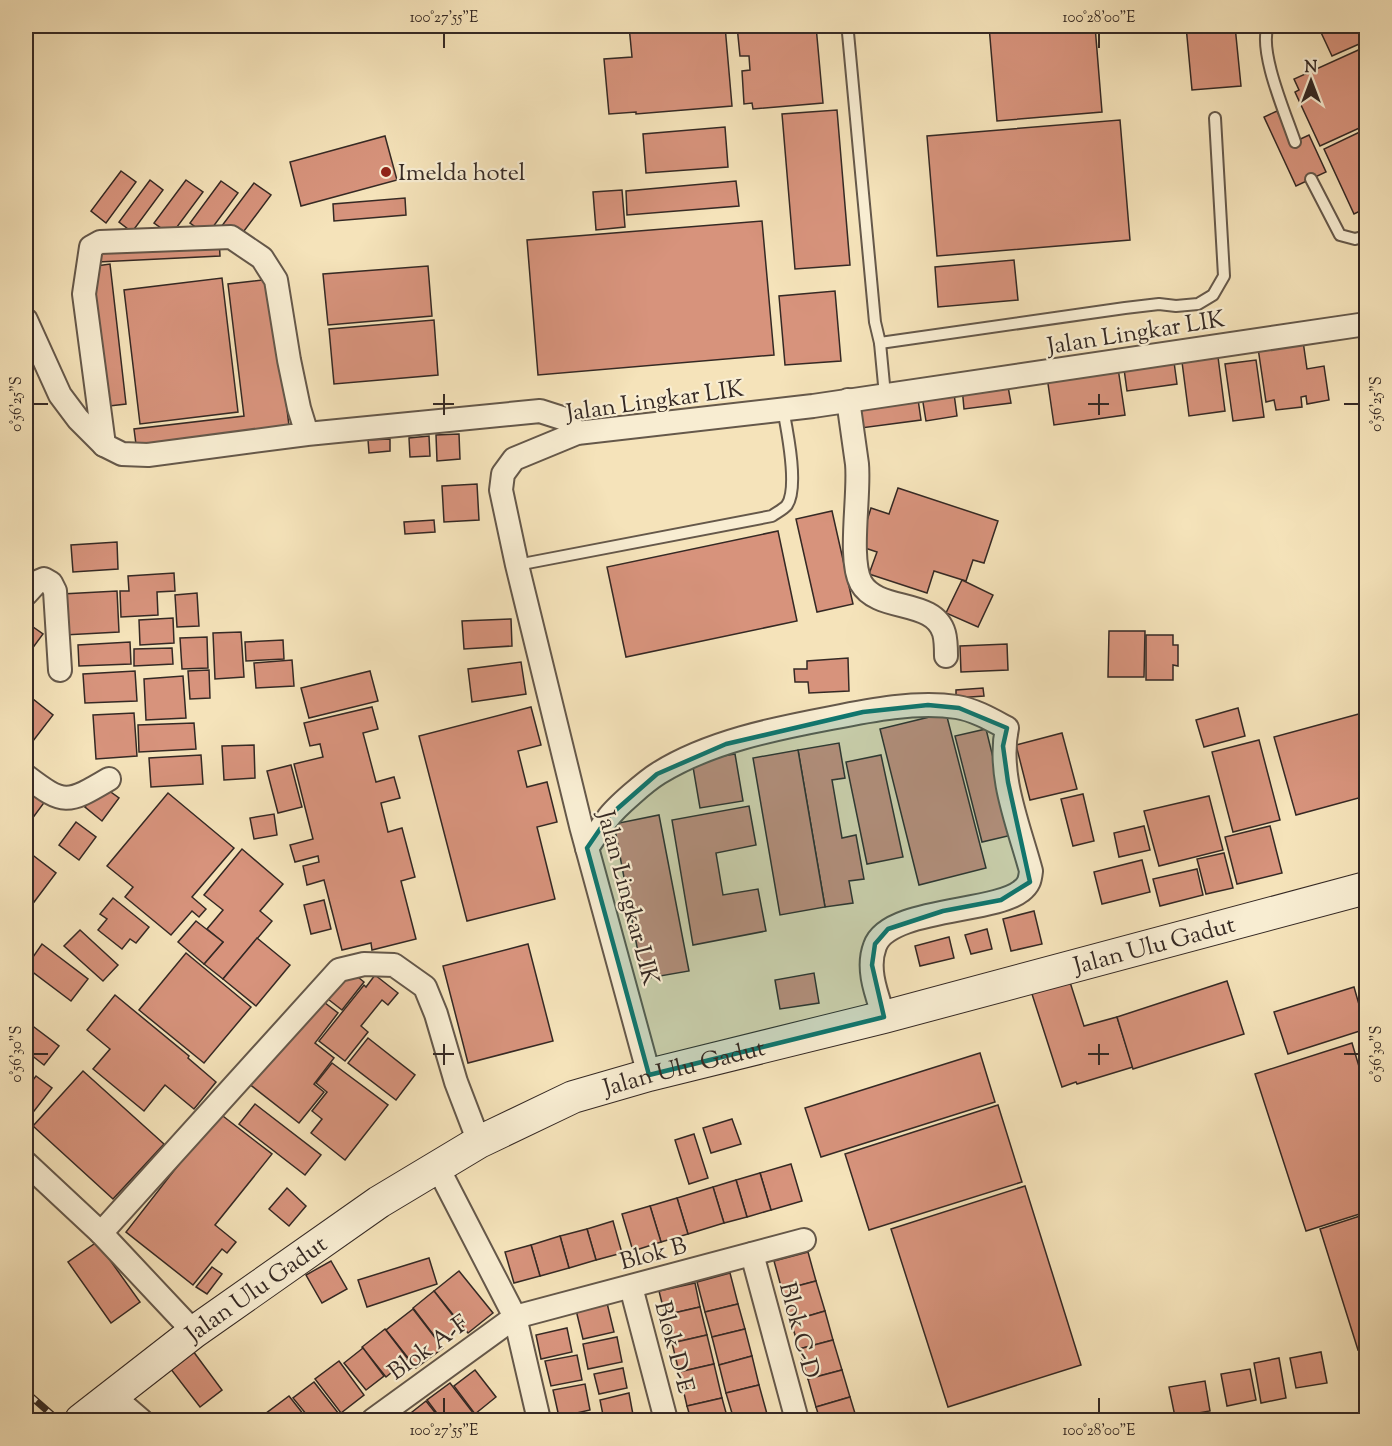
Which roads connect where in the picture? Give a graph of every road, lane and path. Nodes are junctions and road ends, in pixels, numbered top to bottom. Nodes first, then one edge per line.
1 (1268, 26) edge
2 (848, 33) dead end
3 (1215, 118) dead end
4 (1295, 141) dead end
5 (1311, 179) dead end
6 (1366, 236) edge
7 (26, 320) edge
8 (1366, 324) edge
9 (880, 343) junction
10 (885, 395) junction
11 (848, 400) junction
12 (783, 409) junction
13 (577, 433) junction
14 (308, 434) junction
15 (104, 445) junction
16 (517, 565) junction
17 (26, 594) edge
18 (946, 656) dead end
19 (60, 670) dead end
20 (26, 776) edge
21 (109, 779) dead end
22 (587, 848) junction
23 (1366, 888) edge
24 (884, 1017) junction
25 (649, 1075) junction
26 (479, 1142) junction
27 (26, 1163) edge
28 (438, 1168) junction
29 (101, 1233) junction
30 (804, 1240) dead end
31 (752, 1254) junction
32 (631, 1287) junction
33 (515, 1317) junction
34 (194, 1332) junction
35 (113, 1396) junction
36 (81, 1420) edge
37 (141, 1420) edge
38 (373, 1420) edge
39 (538, 1420) edge
40 (666, 1420) edge
41 (797, 1420) edge

1 - 4 lane
2 - 9 lane
3 - 9 lane
5 - 6 lane
7 - 15 street
8 - 10 street, Jalan Lingkar LIK
9 - 10 lane
10 - 11 street, Jalan Lingkar LIK
11 - 12 street, Jalan Lingkar LIK
11 - 18 street
12 - 13 street, Jalan Lingkar LIK
12 - 16 lane
13 - 14 street
13 - 16 street, Jalan Lingkar LIK
14 - 15 street
14 - 15 street
16 - 22 street, Jalan Lingkar LIK
17 - 19 street
20 - 21 street
22 - 24 street
22 - 25 street, Jalan Lingkar LIK
23 - 24 street, Jalan Ulu Gadut
24 - 25 street, Jalan Ulu Gadut
25 - 26 street, Jalan Ulu Gadut
26 - 28 street, Jalan Ulu Gadut
26 - 29 street
27 - 29 street
28 - 33 street
28 - 34 street, Jalan Ulu Gadut
29 - 34 street
30 - 31 street, Blok B
31 - 32 street, Blok B
31 - 41 street, Blok C-D
32 - 33 street, Blok B
32 - 40 street, Blok D-E
33 - 38 street, Blok A-F
33 - 39 street
34 - 35 street, Jalan Ulu Gadut
35 - 36 street, Jalan Ulu Gadut
35 - 37 street

